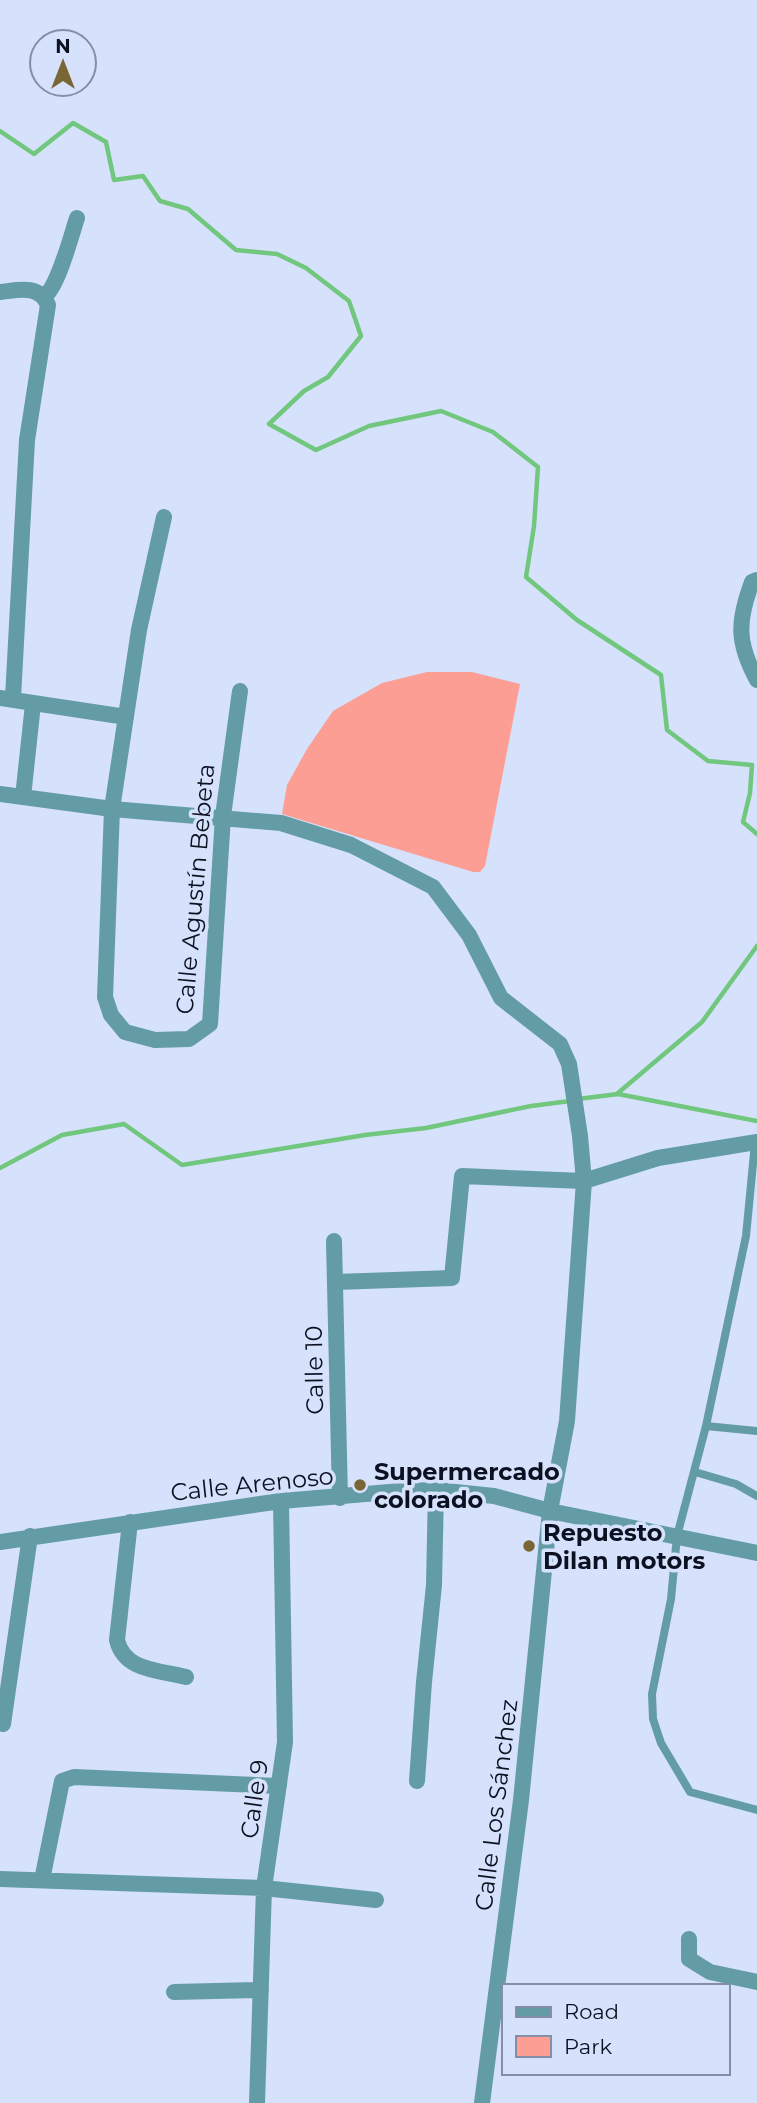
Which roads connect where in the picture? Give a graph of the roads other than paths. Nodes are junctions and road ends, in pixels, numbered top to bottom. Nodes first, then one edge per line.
1 (78, 218) dead end
2 (0, 292) edge
3 (44, 297) junction
4 (164, 517) dead end
5 (757, 580) edge
6 (757, 680) edge
7 (240, 691) dead end
8 (6, 698) edge
9 (33, 704) junction
10 (126, 717) junction
11 (0, 794) edge
12 (23, 797) junction
13 (112, 809) junction
14 (223, 816) junction
15 (756, 1143) edge
16 (584, 1181) junction
17 (334, 1241) dead end
18 (335, 1282) junction
19 (706, 1426) junction
20 (757, 1431) edge
21 (695, 1472) junction
22 (436, 1490) junction
23 (757, 1496) edge
24 (341, 1498) junction
25 (281, 1501) junction
26 (550, 1511) junction
27 (130, 1522) junction
28 (30, 1536) junction
29 (677, 1536) junction
30 (0, 1542) edge
31 (757, 1553) edge
32 (186, 1677) dead end
33 (3, 1724) dead end
34 (417, 1781) dead end
35 (279, 1786) junction
36 (757, 1811) edge
37 (0, 1879) edge
38 (41, 1880) junction
39 (264, 1888) junction
40 (376, 1900) dead end
41 (689, 1939) dead end
42 (757, 1982) edge
43 (261, 1990) junction
44 (174, 1992) dead end
45 (257, 2103) edge
46 (482, 2103) edge

1 - 3 street
2 - 3 street
3 - 8 street
4 - 10 street, Calle Agustín Bebeta
5 - 6 street
7 - 14 street, Calle Agustín Bebeta
8 - 9 street
9 - 10 street
9 - 12 street
10 - 13 street, Calle Agustín Bebeta
11 - 12 street
12 - 13 street
13 - 14 street
13 - 14 street, Calle Agustín Bebeta
14 - 16 street, Calle Los Sánchez
15 - 16 street
15 - 19 lane
16 - 18 street
16 - 26 street, Calle Los Sánchez
17 - 18 street, Calle 10
18 - 24 street, Calle 10
19 - 20 lane
19 - 21 lane
21 - 23 lane
21 - 29 lane
22 - 24 street, Calle Arenoso
22 - 26 street, Calle Arenoso
22 - 34 street
24 - 25 street, Calle Arenoso
25 - 27 street, Calle Arenoso
25 - 35 street, Calle 9
26 - 29 street, Calle Arenoso
26 - 46 street, Calle Los Sánchez
27 - 28 street, Calle Arenoso
27 - 32 street
28 - 30 street, Calle Arenoso
28 - 33 street
29 - 31 street, Calle Arenoso
29 - 36 lane
35 - 38 street
35 - 39 street, Calle 9
37 - 38 street
38 - 39 street
39 - 40 street
39 - 43 street, Calle 9
41 - 42 street
43 - 44 street
43 - 45 street, Calle 9

